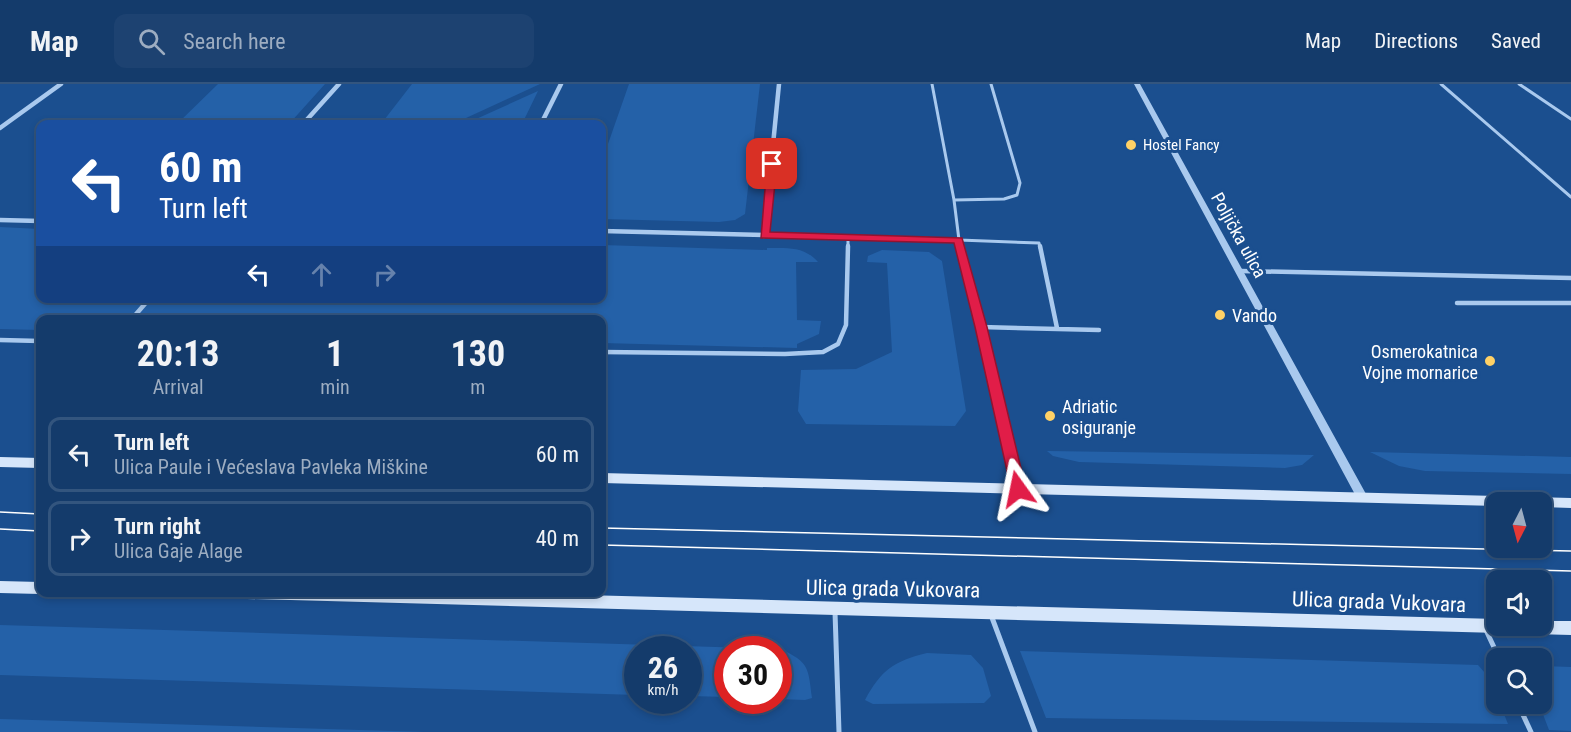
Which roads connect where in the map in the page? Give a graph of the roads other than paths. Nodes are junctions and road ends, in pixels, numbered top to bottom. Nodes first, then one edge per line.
1 (61, 84) edge
2 (339, 84) edge
3 (561, 84) edge
4 (779, 84) edge
5 (932, 84) edge
6 (992, 84) edge
7 (1137, 84) edge
8 (1441, 84) edge
9 (1519, 84) edge
10 (1571, 119) edge
11 (307, 120) edge
12 (543, 120) edge
13 (0, 129) edge
14 (1571, 197) edge
15 (954, 200) junction
16 (0, 220) edge
17 (36, 221) edge
18 (606, 231) edge
19 (764, 236) junction
20 (848, 238) junction
21 (958, 240) junction
22 (1241, 272) junction
23 (1570, 278) edge
24 (146, 303) edge
25 (1457, 303) dead end
26 (1571, 303) edge
27 (135, 315) edge
28 (981, 327) junction
29 (1057, 328) junction
30 (1099, 330) dead end
31 (0, 340) edge
32 (36, 341) edge
33 (606, 352) edge
34 (0, 462) edge
35 (36, 463) edge
36 (606, 478) edge
37 (1018, 489) junction
38 (1362, 497) junction
39 (1571, 503) edge
40 (0, 587) edge
41 (36, 588) edge
42 (396, 597) edge
43 (835, 609) junction
44 (990, 613) junction
45 (1485, 626) junction
46 (1571, 628) edge
47 (1495, 648) edge
48 (1523, 714) edge
49 (839, 732) edge
50 (1035, 732) edge
51 (1531, 732) edge

1 - 13 street
2 - 11 street
3 - 12 street
4 - 19 street
5 - 15 lane
6 - 15 lane
7 - 22 street, Poljička ulica
8 - 14 lane
9 - 10 lane
15 - 21 lane
16 - 17 street
18 - 19 street
19 - 20 street
20 - 21 street
20 - 33 lane
21 - 28 street
21 - 29 lane
22 - 23 lane
22 - 38 street, Poljička ulica
24 - 27 lane
25 - 26 lane
28 - 29 lane
28 - 37 street
29 - 30 lane
31 - 32 lane
34 - 35 main road
36 - 37 main road
37 - 38 main road
38 - 39 main road
40 - 41 main road
42 - 43 main road, Ulica grada Vukovara
43 - 44 main road, Ulica grada Vukovara
43 - 49 lane
44 - 45 main road, Ulica grada Vukovara
44 - 50 lane
45 - 46 main road, Ulica grada Vukovara
45 - 47 lane
48 - 51 lane

